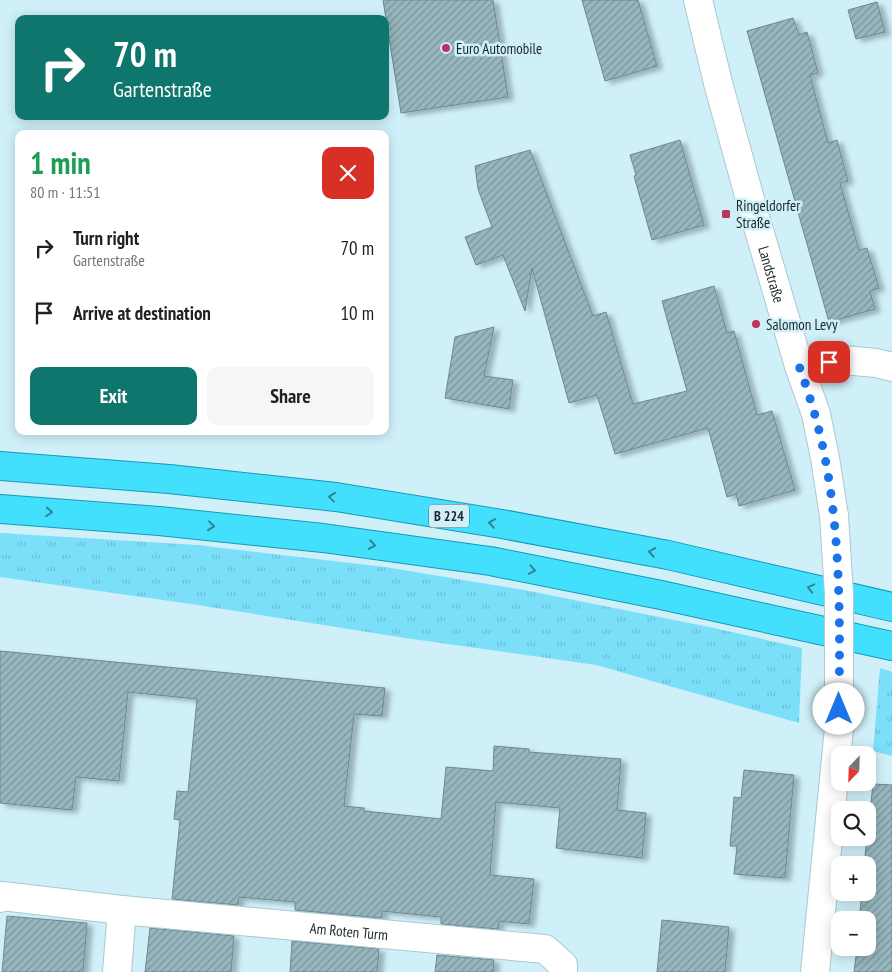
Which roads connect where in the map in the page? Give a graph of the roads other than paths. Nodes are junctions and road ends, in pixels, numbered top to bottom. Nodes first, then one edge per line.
1 (698, 0) edge
2 (799, 366) junction
3 (892, 367) edge
4 (0, 466) edge
5 (0, 509) edge
6 (892, 608) edge
7 (892, 646) edge
8 (0, 898) edge
9 (122, 910) junction
10 (117, 972) edge
11 (563, 972) edge
12 (815, 972) edge

1 - 2 street, Landstraße
2 - 3 street
2 - 12 street, Landstraße, bridge
6 -> 4 highway, B 224
5 -> 7 highway
8 - 9 street, Am Roten Turm
9 - 10 street
9 - 11 street, Am Roten Turm

